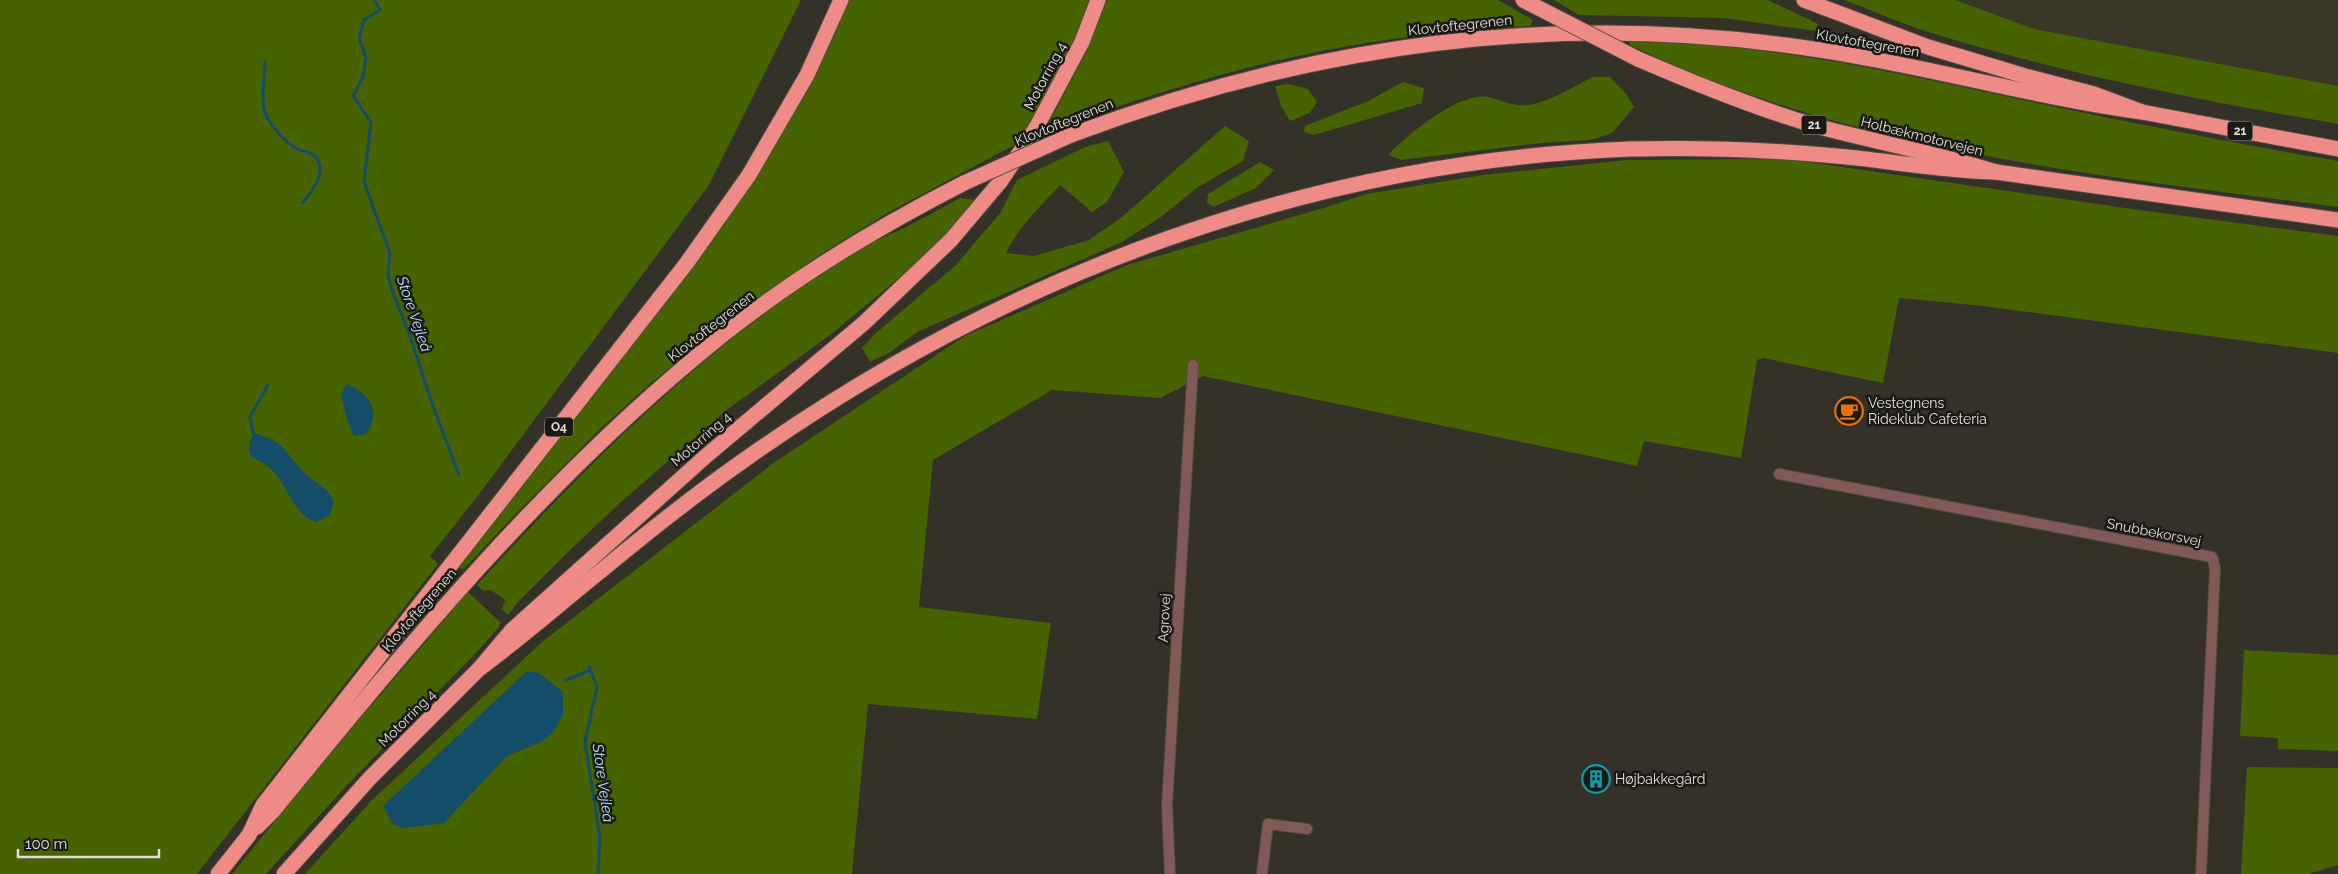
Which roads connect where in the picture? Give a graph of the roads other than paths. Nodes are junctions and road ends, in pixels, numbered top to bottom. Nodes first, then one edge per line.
1 (841, 0) edge
2 (1098, 0) edge
3 (1523, 0) edge
4 (1804, 0) edge
5 (2142, 112) junction
6 (2338, 148) edge
7 (1996, 172) junction
8 (2338, 220) edge
9 (1193, 364) dead end
10 (1779, 474) dead end
11 (478, 669) junction
12 (1307, 829) dead end
13 (249, 835) junction
14 (218, 874) edge
15 (284, 874) edge
16 (1170, 874) edge
17 (1262, 874) edge
18 (2201, 874) edge

1 - 13 highway, O4
2 - 11 highway, Motorring 4
3 - 7 highway, Holbækmotorvejen / 21, bridge
4 - 5 highway, 21
5 - 6 highway, 21
5 - 13 highway, Klovtoftegrenen, bridge
7 - 8 highway, Holbækmotorvejen / 21
7 - 11 highway
9 - 16 street, Agrovej
10 - 18 street, Snubbekorsvej
11 - 15 highway, Motorring 4
12 - 17 street
13 - 14 highway, O4

